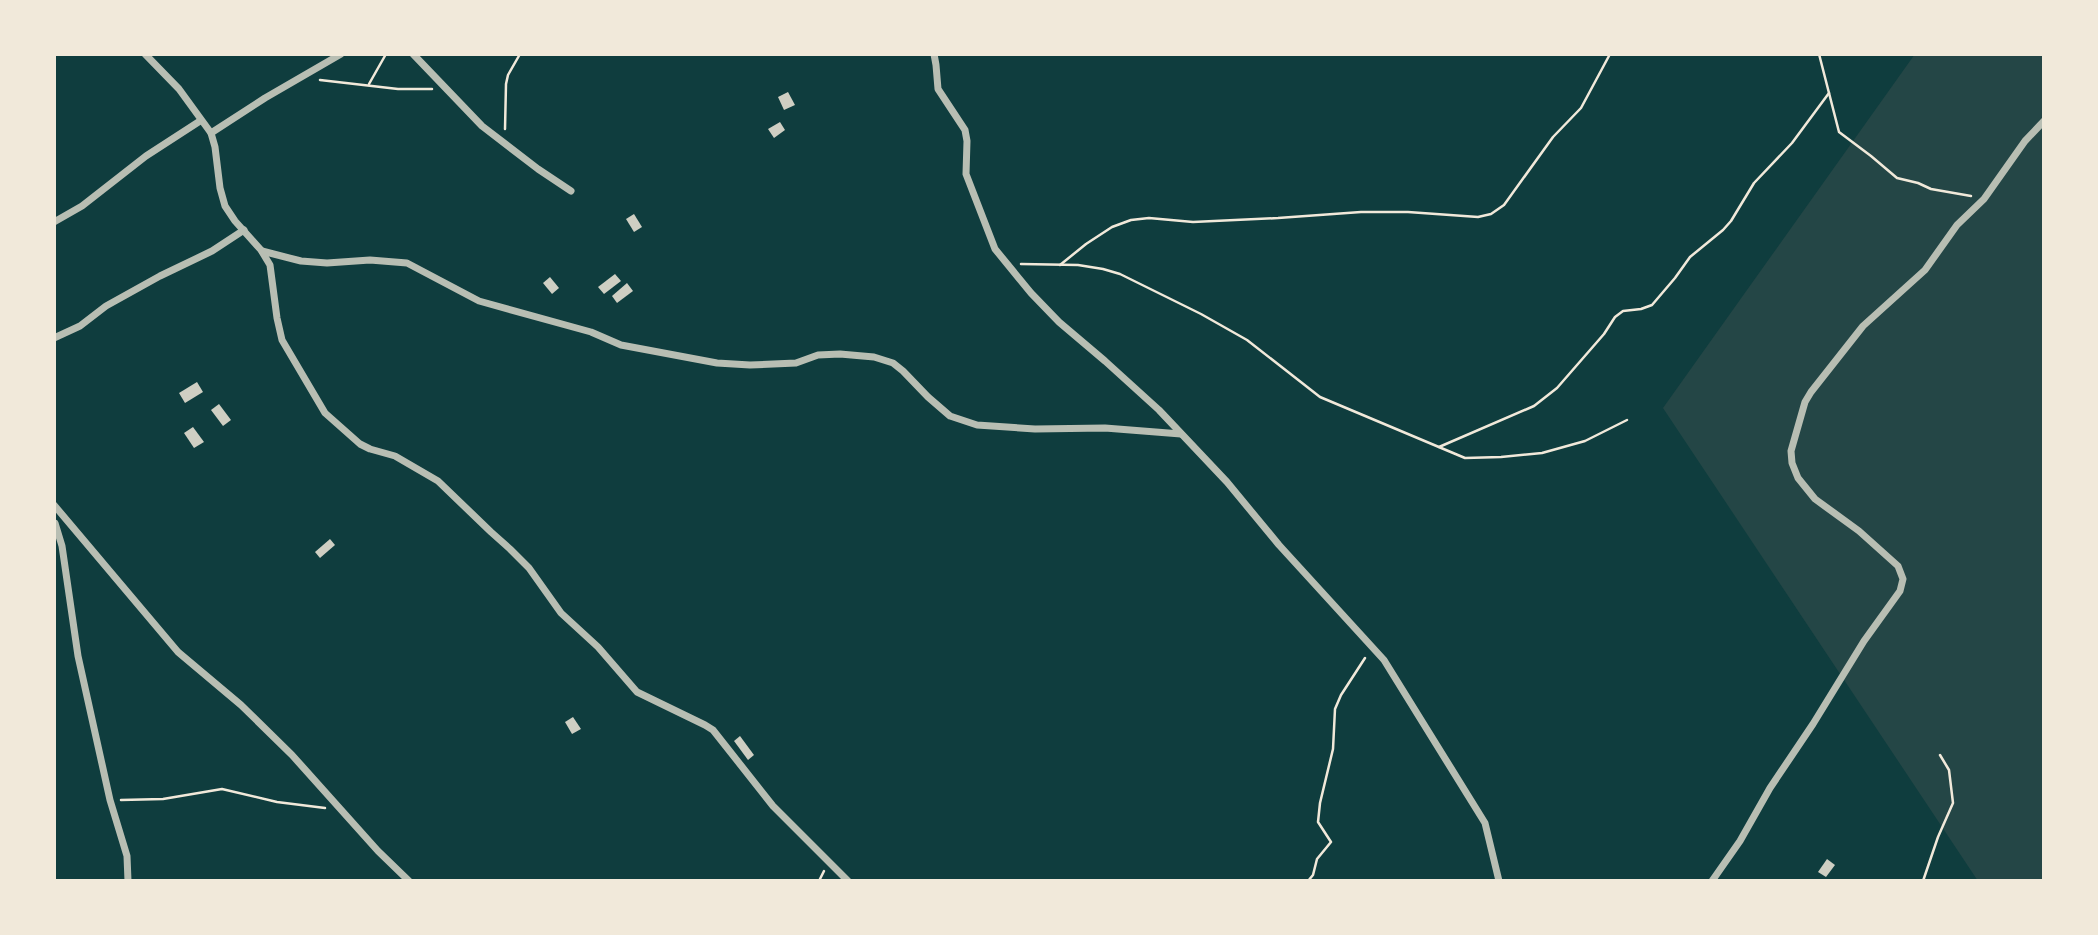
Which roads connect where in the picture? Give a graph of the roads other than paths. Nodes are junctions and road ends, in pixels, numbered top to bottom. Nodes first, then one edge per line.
1 (145, 54) edge
2 (341, 54) edge
3 (413, 54) edge
4 (934, 54) edge
5 (200, 121) junction
6 (2044, 121) edge
7 (211, 133) junction
8 (571, 191) dead end
9 (54, 222) edge
10 (244, 230) junction
11 (261, 250) junction
12 (54, 338) edge
13 (1182, 434) junction
14 (54, 506) edge
15 (60, 513) junction
16 (55, 523) edge
17 (128, 881) edge
18 (409, 881) edge
19 (848, 881) edge
20 (1499, 881) edge
21 (1712, 881) edge

1 - 5 street
2 - 7 street
3 - 8 street
4 - 13 street
5 - 7 street
5 - 9 street
6 - 21 street
7 - 10 street
10 - 11 street
10 - 12 street
11 - 13 street
11 - 19 street
13 - 20 street
14 - 15 street
15 - 16 street
15 - 18 street
16 - 17 street

